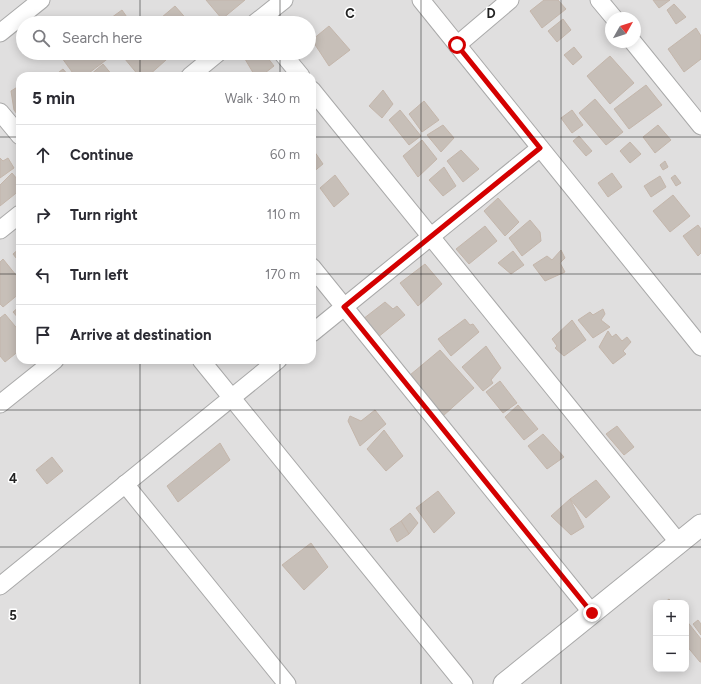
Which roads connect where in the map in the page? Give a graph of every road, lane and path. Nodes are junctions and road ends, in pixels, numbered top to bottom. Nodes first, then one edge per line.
1 (41, 0) edge
2 (284, 0) edge
3 (421, 0) edge
4 (510, 0) edge
5 (599, 0) edge
6 (609, 12) edge
7 (21, 16) edge
8 (265, 16) edge
9 (16, 20) edge
10 (0, 33) edge
11 (457, 45) junction
12 (638, 48) edge
13 (209, 60) edge
14 (288, 60) edge
15 (195, 72) edge
16 (298, 72) edge
17 (316, 95) edge
18 (0, 112) edge
19 (701, 126) edge
20 (16, 131) edge
21 (540, 148) junction
22 (16, 217) edge
23 (0, 230) edge
24 (431, 236) junction
25 (316, 272) edge
26 (344, 307) junction
27 (316, 330) edge
28 (701, 347) edge
29 (50, 364) edge
30 (204, 364) edge
31 (273, 364) edge
32 (232, 398) junction
33 (0, 404) edge
34 (125, 484) junction
35 (701, 525) edge
36 (679, 543) junction
37 (0, 586) edge
38 (592, 613) junction
39 (287, 684) edge
40 (464, 684) edge
41 (504, 684) edge

1 - 7 street
2 - 8 street
3 - 11 street
4 - 11 street
5 - 6 street
9 - 10 street
11 - 21 street
12 - 19 street
13 - 15 street
14 - 16 street
17 - 24 street
18 - 20 street
21 - 24 street
21 - 28 street
22 - 23 street
24 - 26 street
24 - 36 street
25 - 26 street
26 - 27 street
26 - 38 street
29 - 33 street
30 - 32 street
31 - 32 street
32 - 34 street
32 - 40 street
34 - 37 street
34 - 39 street
35 - 36 street
36 - 38 street
38 - 41 street

